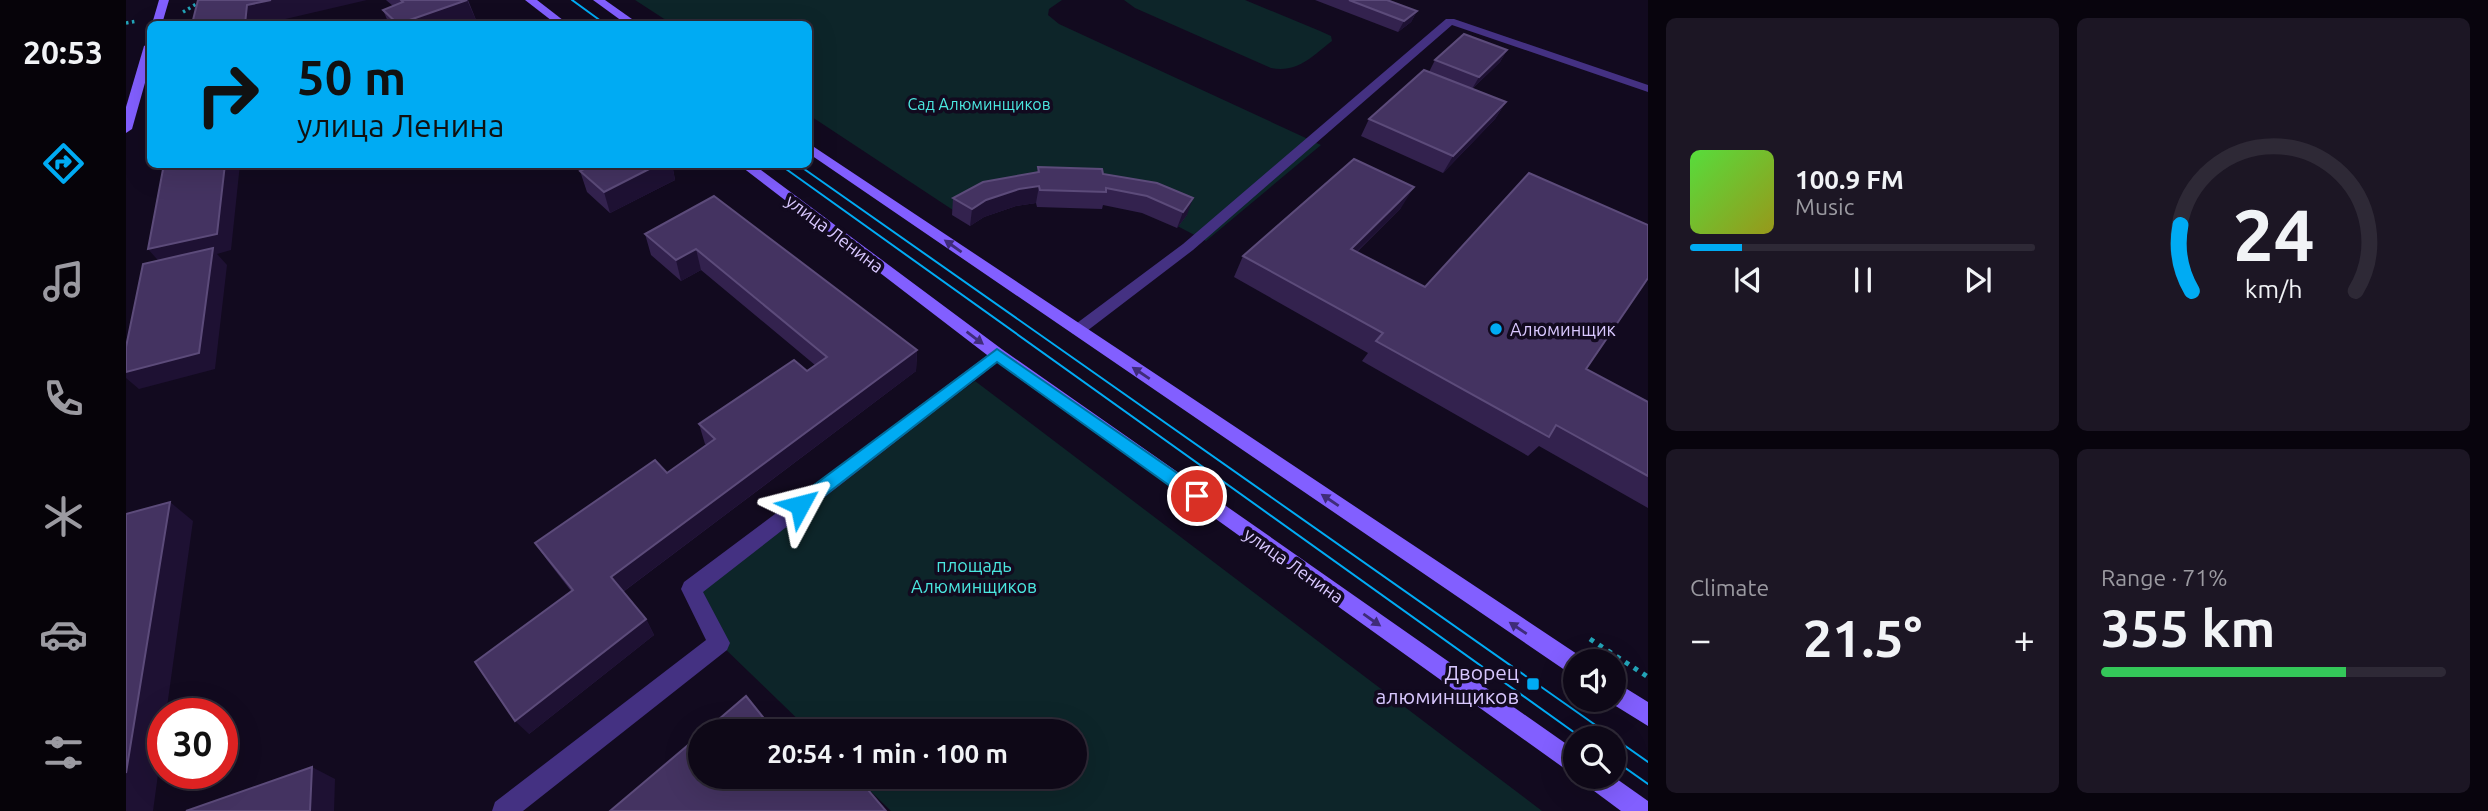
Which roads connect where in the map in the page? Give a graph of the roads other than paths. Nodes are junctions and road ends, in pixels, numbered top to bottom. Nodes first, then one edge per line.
1 (164, 0) edge
2 (530, 0) edge
3 (598, 0) edge
4 (158, 21) edge
5 (558, 21) edge
6 (629, 21) edge
7 (147, 56) edge
8 (1648, 89) edge
9 (126, 129) edge
10 (812, 150) edge
11 (749, 168) edge
12 (1078, 330) junction
13 (997, 354) junction
14 (1563, 658) edge
15 (1626, 700) edge
16 (1648, 715) edge
17 (1563, 755) edge
18 (1611, 789) edge
19 (504, 811) edge
20 (1641, 811) edge

1 - 4 main road
2 - 5 main road
3 - 6 main road
7 - 9 main road
8 - 12 lane
12 -> 10 main road
11 -> 13 main road, улица Ленина
14 -> 12 main road
13 -> 17 main road, улица Ленина
13 - 19 street
15 - 16 main road
18 - 20 main road

